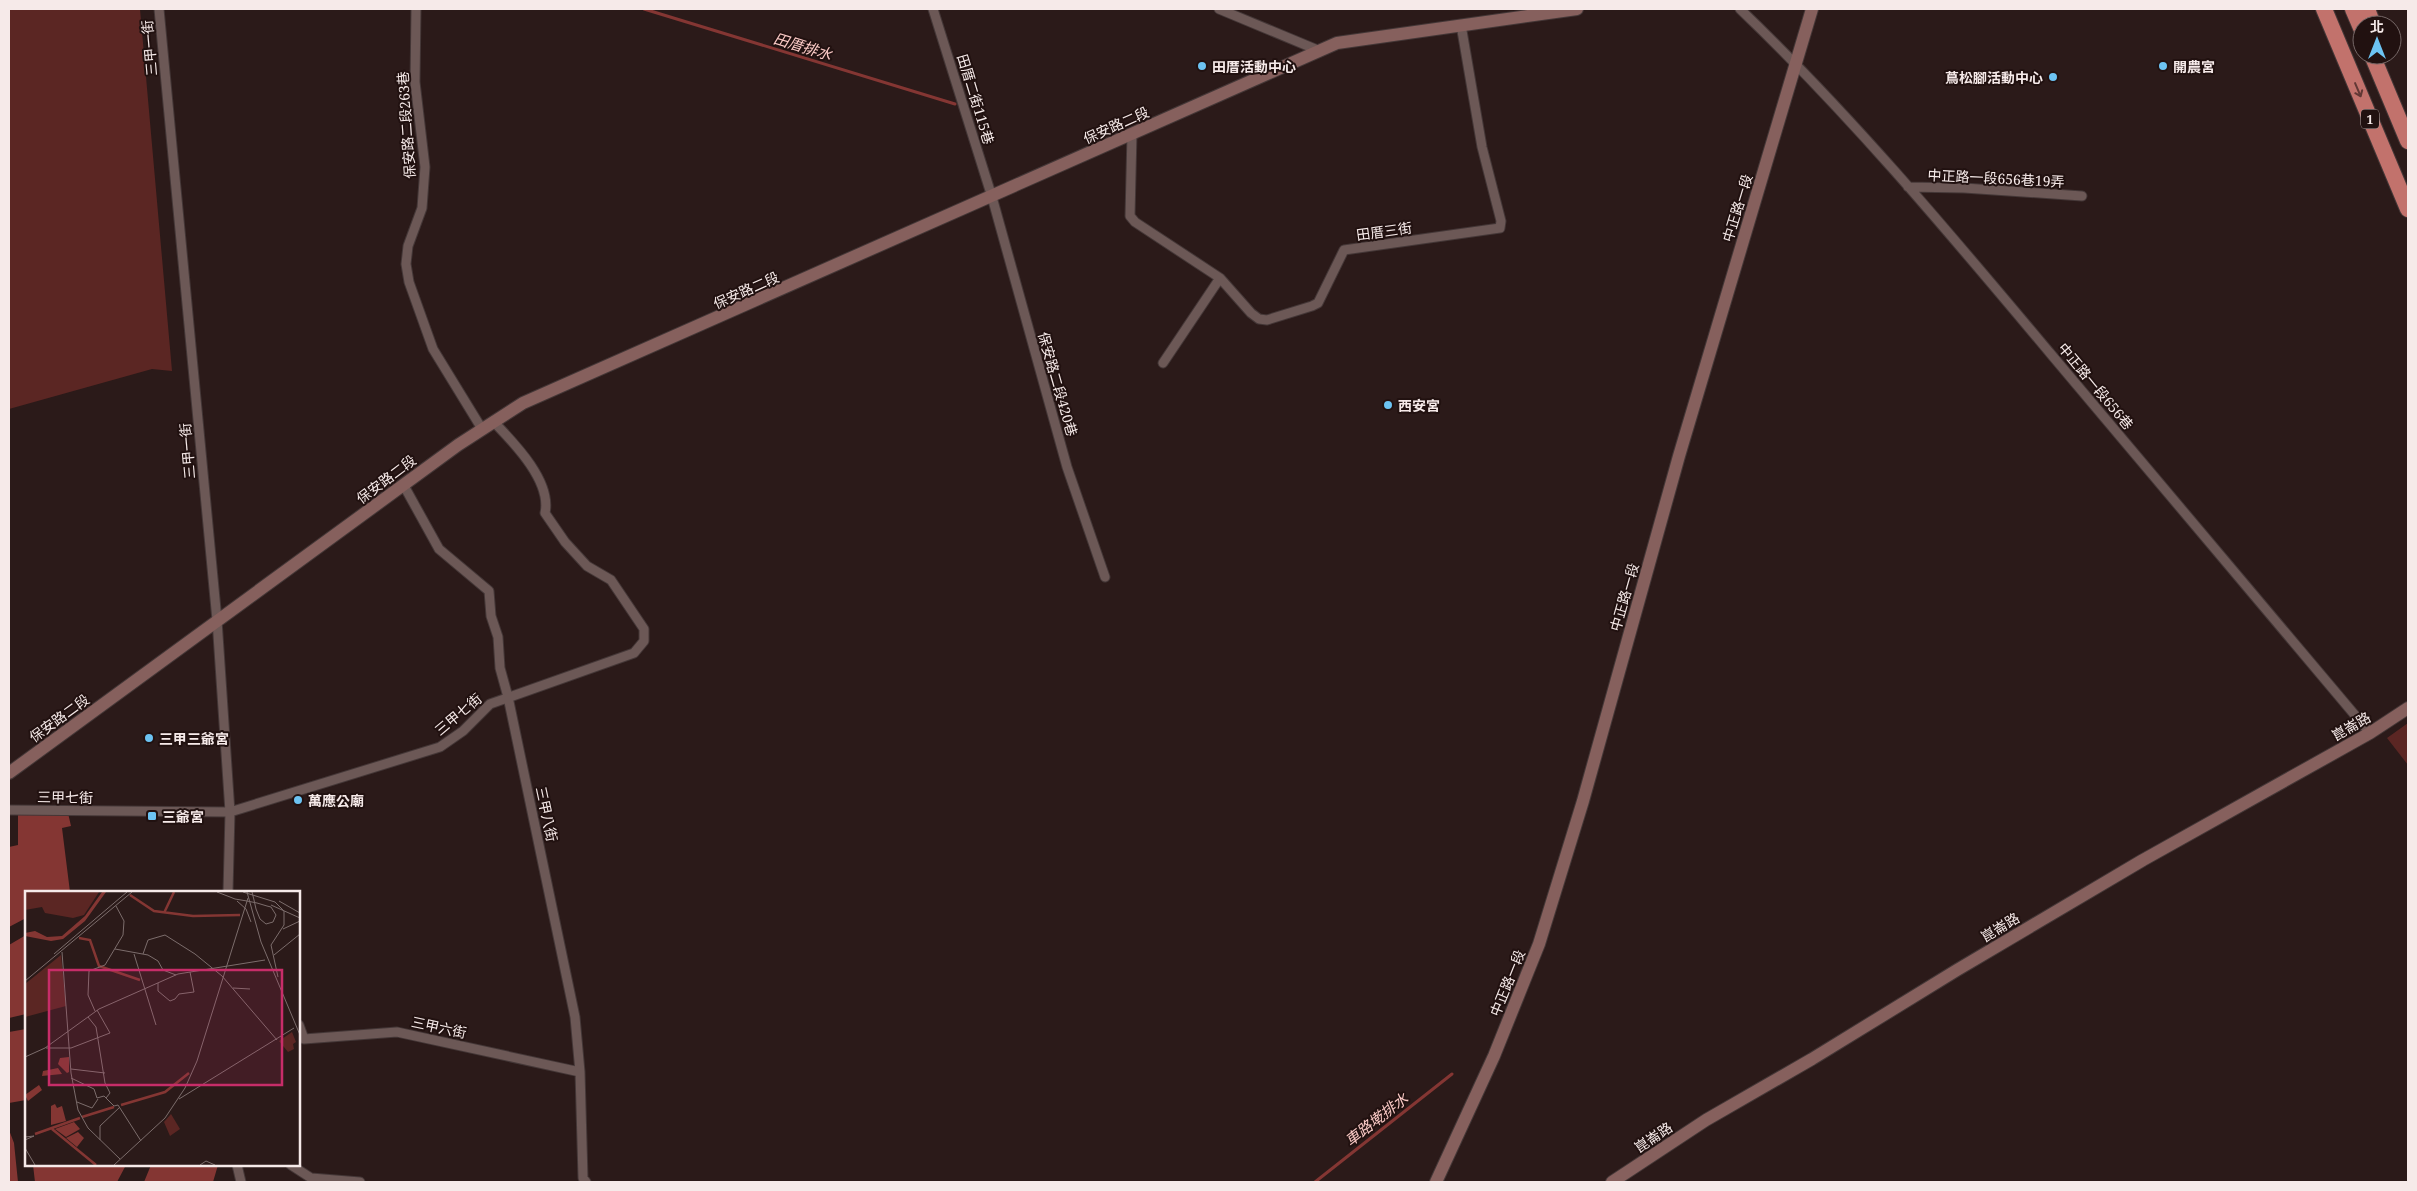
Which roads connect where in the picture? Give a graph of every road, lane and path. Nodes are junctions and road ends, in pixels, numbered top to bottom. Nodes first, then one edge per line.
1 (159, 9) edge
2 (416, 9) edge
3 (933, 9) edge
4 (1219, 9) edge
5 (1577, 9) edge
6 (1740, 9) edge
7 (1812, 9) edge
8 (2324, 9) edge
9 (1461, 25) junction
10 (1320, 52) junction
11 (1796, 62) junction
12 (2376, 65) edge
13 (2379, 65) edge
14 (2379, 73) junction
15 (1132, 133) junction
16 (2408, 141) edge
17 (1908, 188) junction
18 (2082, 196) dead end
19 (992, 197) junction
20 (2408, 209) edge
21 (1220, 278) junction
22 (1163, 363) dead end
23 (493, 421) junction
24 (482, 429) junction
25 (403, 484) junction
26 (1105, 577) dead end
27 (216, 620) junction
28 (508, 697) junction
29 (2408, 708) edge
30 (2370, 733) junction
31 (9, 772) edge
32 (9, 810) edge
33 (230, 812) junction
34 (228, 891) edge
35 (300, 1028) edge
36 (580, 1072) junction
37 (237, 1166) edge
38 (293, 1166) edge
39 (241, 1182) edge
40 (360, 1182) edge
41 (586, 1182) edge
42 (1436, 1182) edge
43 (1612, 1182) edge

1 - 27 street, 三甲一街
2 - 24 street, 保安路二段263巷
3 - 19 street, 田厝二街115巷
4 - 10 street
5 - 9 street, 保安路二段
6 - 11 street, 中正路一段656巷
7 - 11 street, 中正路一段
8 -> 20 highway, 1
9 - 10 street, 保安路二段
9 - 21 street, 田厝三街
10 - 15 street, 保安路二段
11 - 17 street, 中正路一段656巷
11 - 42 street, 中正路一段
12 - 14 highway, 1
13 - 14 highway
14 - 16 highway, 1
15 - 19 street, 保安路二段
15 - 21 street, 田厝三街
17 - 18 street, 中正路一段656巷19弄
17 - 30 street, 中正路一段656巷
19 - 23 street, 保安路二段
19 - 26 street, 保安路二段420巷
21 - 22 street
23 - 24 street, 保安路二段
23 - 28 street, 三甲七街
24 - 25 street, 保安路二段
25 - 27 street, 保安路二段
25 - 28 street, 三甲八街
27 - 31 street, 保安路二段
27 - 33 street, 三甲一街
28 - 33 street, 三甲七街
28 - 36 street, 三甲八街
29 - 30 street, 崑崙路
30 - 43 street, 崑崙路
32 - 33 street, 三甲七街
33 - 34 street, 三甲一街
35 - 36 street, 三甲六街
36 - 41 street, 三甲八街
37 - 39 street
38 - 40 street

